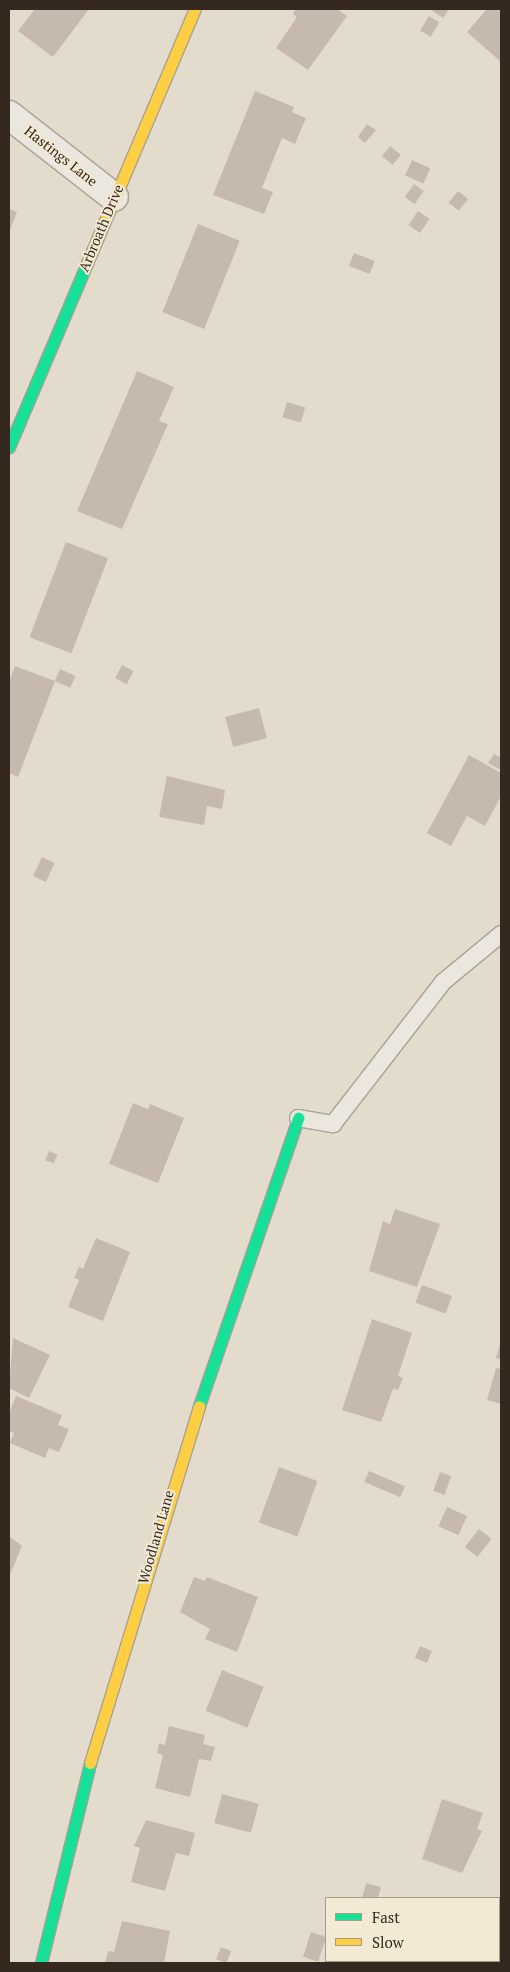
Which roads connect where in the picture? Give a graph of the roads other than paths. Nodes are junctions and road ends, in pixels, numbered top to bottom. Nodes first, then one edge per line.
1 (196, 9) edge
2 (9, 115) edge
3 (114, 197) junction
4 (9, 447) edge
5 (501, 934) edge
6 (298, 1118) joint
7 (41, 1963) edge

1 - 3 street, Arbroath Drive
2 - 3 street, Hastings Lane
3 - 4 street, Arbroath Drive
5 - 6 lane
6 - 7 street, Woodland Lane

